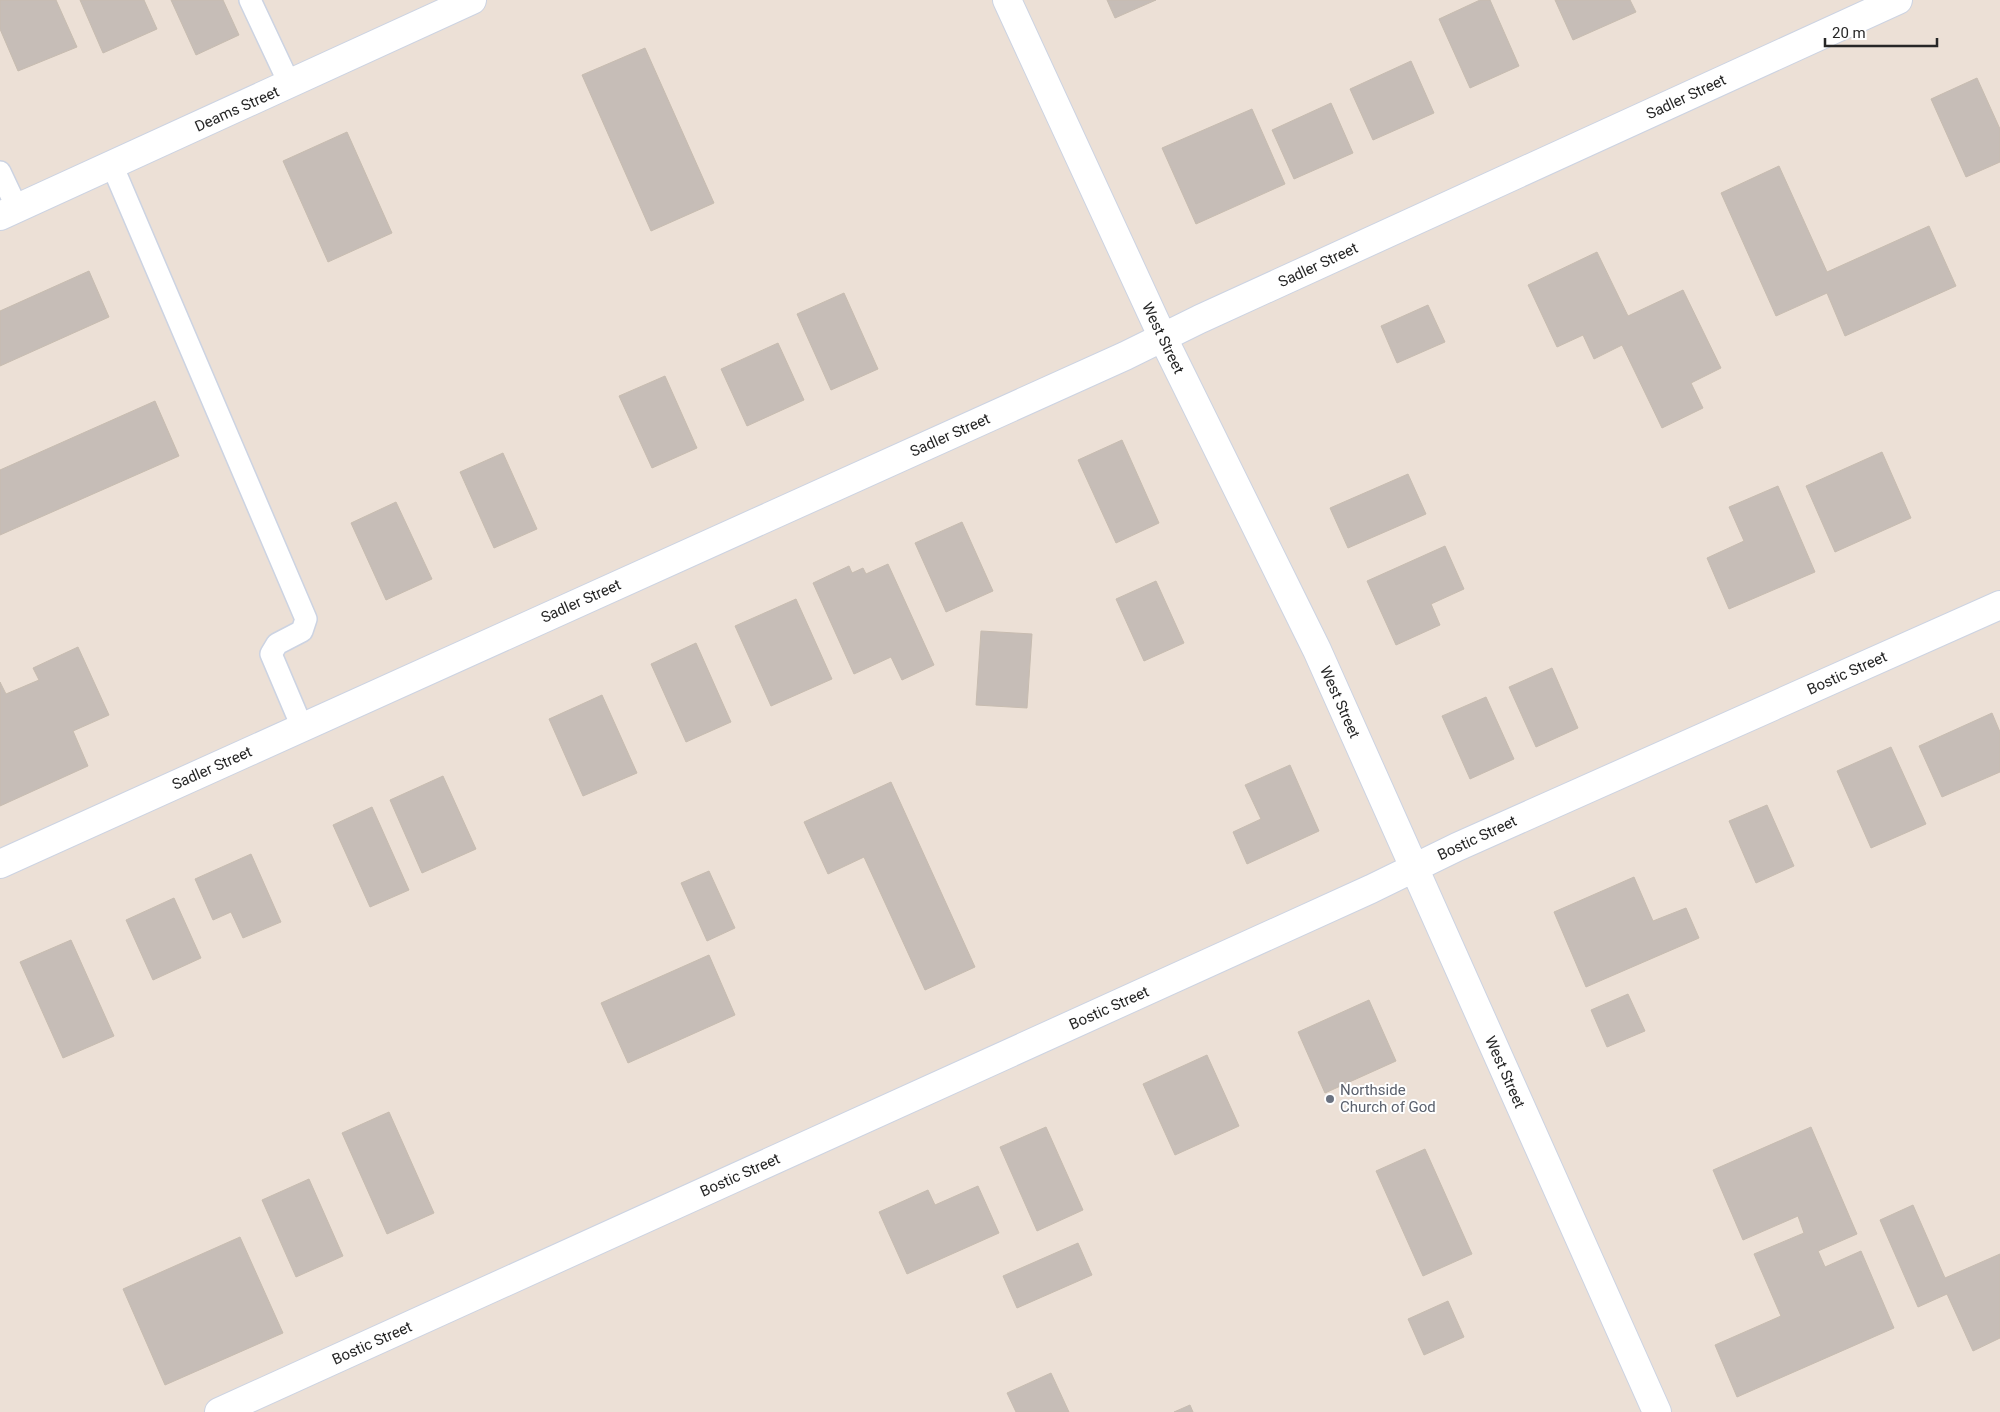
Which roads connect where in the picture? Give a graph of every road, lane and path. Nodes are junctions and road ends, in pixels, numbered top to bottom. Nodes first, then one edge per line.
1 (250, 0) edge
2 (472, 0) edge
3 (1007, 0) edge
4 (1898, 0) edge
5 (290, 85) junction
6 (112, 165) junction
7 (0, 172) edge
8 (9, 212) edge
9 (1163, 338) junction
10 (2000, 605) edge
11 (302, 727) junction
12 (0, 864) edge
13 (1414, 868) junction
14 (219, 1412) edge
15 (1657, 1412) edge

1 - 5 lane
2 - 5 street, Deams Street
3 - 9 street, West Street
4 - 9 street, Sadler Street
5 - 6 street, Deams Street
6 - 8 street, Deams Street
6 - 11 lane
7 - 8 lane
9 - 11 street, Sadler Street
9 - 13 street, West Street
10 - 13 street, Bostic Street
11 - 12 street, Sadler Street
13 - 14 street, Bostic Street
13 - 15 street, West Street

